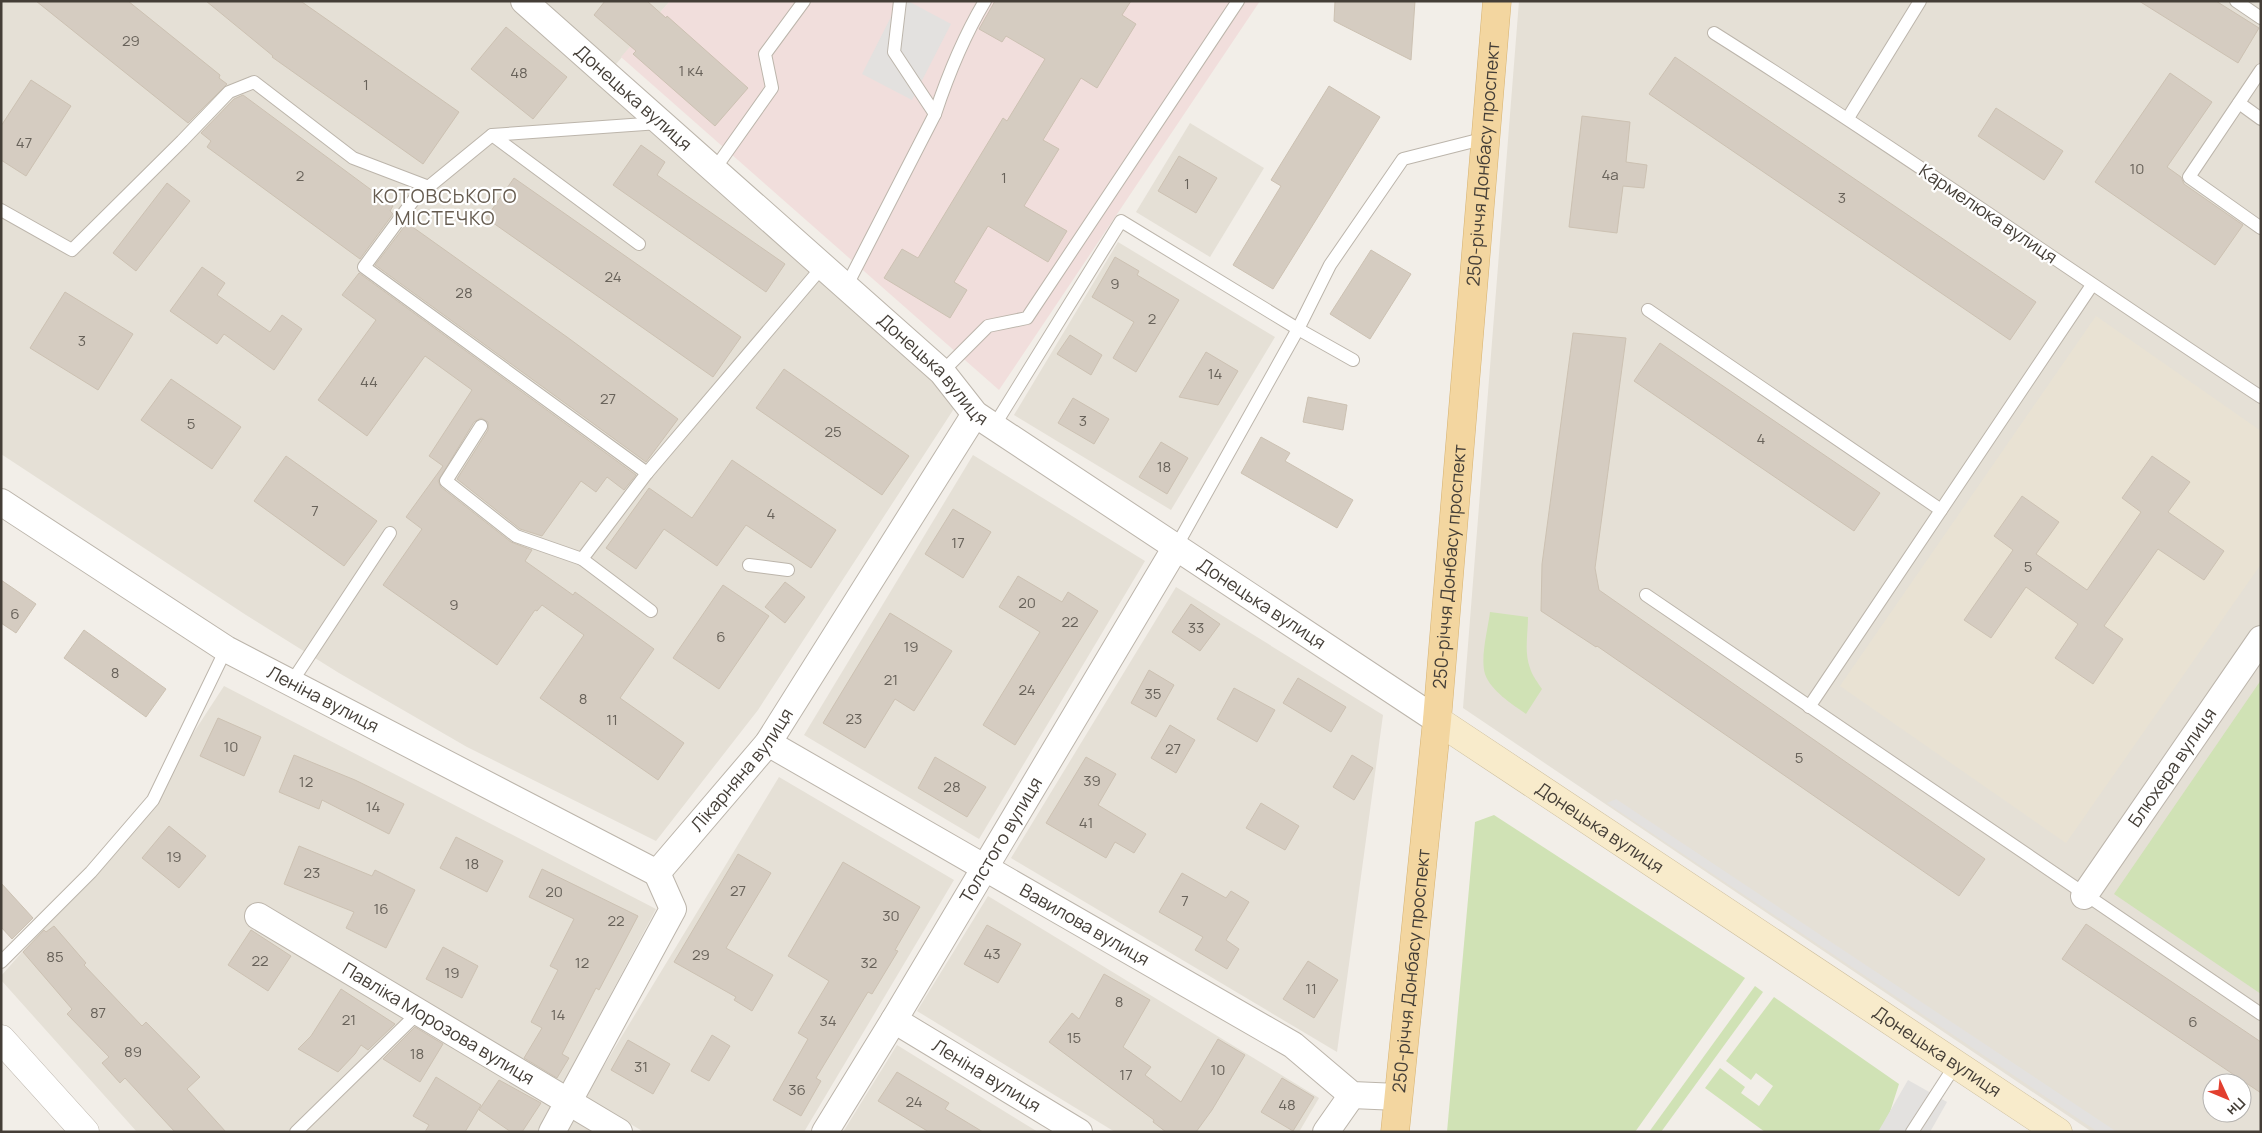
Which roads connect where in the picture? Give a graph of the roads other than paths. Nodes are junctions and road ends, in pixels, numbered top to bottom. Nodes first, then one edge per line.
1 (524, 1) edge
2 (804, 1) edge
3 (900, 1) edge
4 (985, 1) edge
5 (1238, 1) edge
6 (1497, 1) edge
7 (1920, 1) edge
8 (2236, 1) edge
9 (2261, 18) edge
10 (1714, 33) dead end
11 (2261, 70) edge
12 (2239, 103) junction
13 (935, 114) junction
14 (1848, 118) junction
15 (2261, 119) edge
16 (661, 123) junction
17 (492, 135) junction
18 (1486, 138) junction
19 (714, 170) junction
20 (428, 187) junction
21 (1, 210) edge
22 (2261, 228) edge
23 (639, 244) dead end
24 (823, 266) junction
25 (2092, 286) junction
26 (846, 287) junction
27 (1648, 310) dead end
28 (1298, 329) junction
29 (1353, 360) dead end
30 (942, 372) junction
31 (2261, 397) edge
32 (985, 420) junction
33 (481, 426) dead end
34 (647, 473) junction
35 (1, 502) edge
36 (1941, 510) junction
37 (390, 533) dead end
38 (1176, 547) junction
39 (582, 559) junction
40 (749, 565) dead end
41 (788, 570) dead end
42 (1646, 594) dead end
43 (651, 611) dead end
44 (2261, 639) edge
45 (226, 649) junction
46 (291, 682) junction
47 (1809, 707) junction
48 (1437, 720) junction
49 (768, 743) junction
50 (984, 868) junction
51 (657, 873) junction
52 (2084, 896) junction
53 (258, 916) dead end
54 (1, 962) edge
55 (419, 1012) junction
56 (2261, 1014) edge
57 (894, 1020) junction
58 (1, 1039) edge
59 (1956, 1064) junction
60 (1352, 1095) junction
61 (1398, 1097) junction
62 (568, 1101) junction
63 (85, 1132) edge
64 (296, 1132) edge
65 (552, 1132) edge
66 (618, 1132) edge
67 (825, 1132) edge
68 (1079, 1132) edge
69 (1326, 1132) edge
70 (1395, 1132) edge
71 (1912, 1132) edge
72 (2058, 1132) edge

1 - 16 street, Донецька вулиця
2 - 19 lane
3 - 13 lane
4 - 13 lane
5 - 30 lane
6 - 18 main road, 250-річчя Донбасу проспект
7 - 14 lane
8 - 9 lane
10 - 14 lane, Кармелюка вулиця
11 - 12 lane
12 - 15 lane
12 - 22 lane
13 - 26 lane
14 - 25 lane, Кармелюка вулиця
16 - 17 lane
16 - 19 street, Донецька вулиця
17 - 20 lane
17 - 23 lane
18 - 28 lane
18 - 48 main road, 250-річчя Донбасу проспект
19 - 24 street, Донецька вулиця
20 - 21 lane
20 - 34 lane
24 - 26 street, Донецька вулиця
24 - 34 lane
25 - 31 lane, Кармелюка вулиця
25 - 36 lane
26 - 30 street, Донецька вулиця
27 - 36 lane
28 - 29 lane
28 - 32 lane
28 - 38 lane
30 - 32 street, Донецька вулиця
32 - 38 street, Донецька вулиця
32 - 49 street, Лікарняна вулиця
33 - 39 lane
34 - 39 lane
35 - 45 street, Леніна вулиця
36 - 47 lane
37 - 46 lane
38 - 48 street, Донецька вулиця
38 - 50 street, Толстого вулиця
39 - 43 lane
40 - 41 lane
42 - 47 lane
44 - 52 street, Блюхера вулиця
45 - 46 street, Леніна вулиця
45 - 54 lane
46 - 51 street, Леніна вулиця
47 - 52 lane
48 - 59 main road, Донецька вулиця
48 - 61 main road, 250-річчя Донбасу проспект
49 - 50 street, Вавилова вулиця
49 - 51 street, Лікарняна вулиця
50 - 57 street, Толстого вулиця
50 - 60 street, Вавилова вулиця
51 - 62 street
52 - 56 lane
53 - 55 street, Павліка Морозова вулиця
55 - 62 street, Павліка Морозова вулиця
55 - 64 lane
57 - 67 street, Толстого вулиця
57 - 68 street, Леніна вулиця
58 - 63 street
59 - 71 lane
59 - 72 main road, Донецька вулиця
60 - 61 street
60 - 69 street
61 - 70 main road, 250-річчя Донбасу проспект
62 - 65 street
62 - 66 street, Павліка Морозова вулиця

